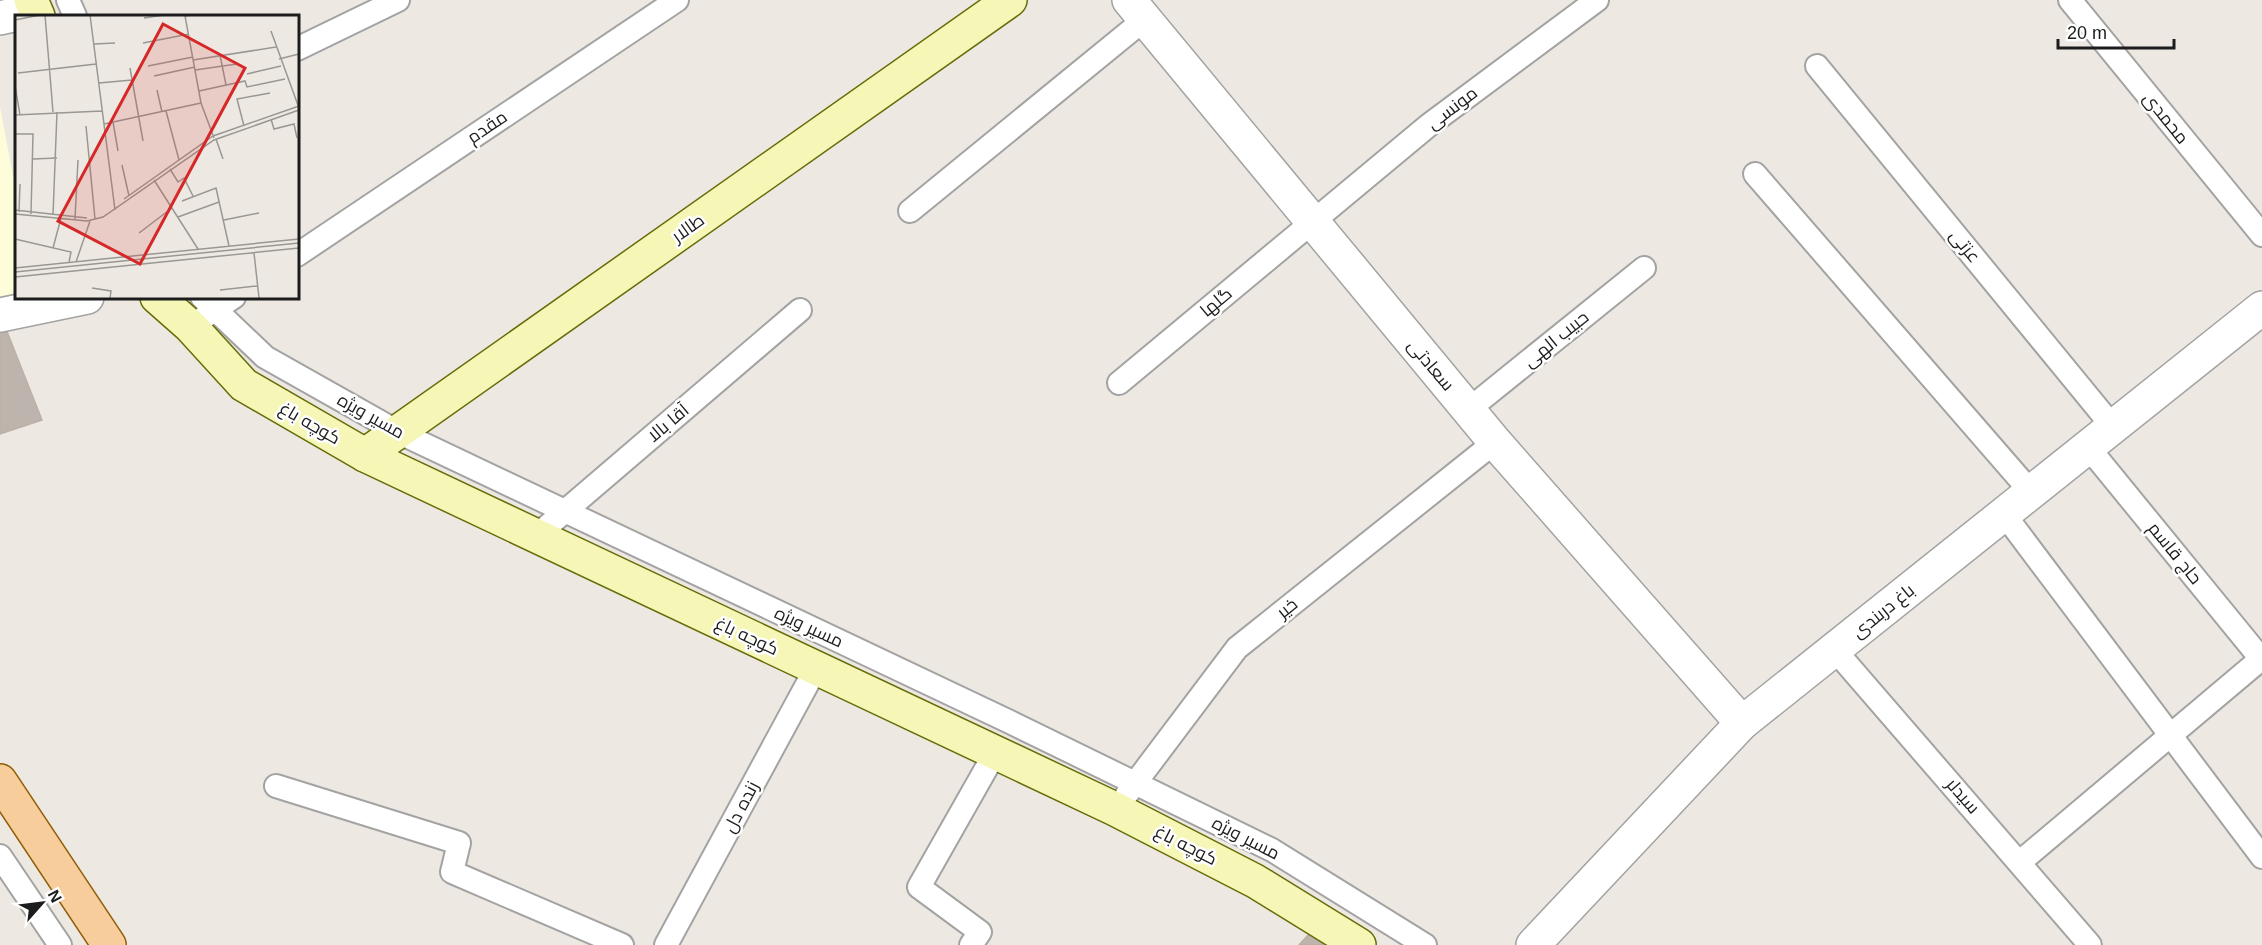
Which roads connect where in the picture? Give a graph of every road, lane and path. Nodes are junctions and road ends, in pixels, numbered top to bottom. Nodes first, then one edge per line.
1 (69, 0) edge
2 (398, 0) edge
3 (677, 0) edge
4 (1010, 0) edge
5 (1597, 0) edge
6 (2070, 0) edge
7 (35, 9) edge
8 (1137, 9) edge
9 (75, 15) edge
10 (0, 18) edge
11 (298, 49) edge
12 (1817, 66) dead end
13 (1755, 174) dead end
14 (910, 211) dead end
15 (1313, 222) junction
16 (2262, 235) edge
17 (298, 254) edge
18 (1644, 267) dead end
19 (82, 298) edge
20 (160, 298) edge
21 (232, 298) edge
22 (2262, 308) edge
23 (800, 310) dead end
24 (202, 312) edge
25 (0, 315) edge
26 (1119, 383) dead end
27 (1468, 410) junction
28 (398, 432) junction
29 (2101, 437) junction
30 (1495, 442) junction
31 (365, 455) junction
32 (2031, 492) junction
33 (565, 511) junction
34 (2004, 514) junction
35 (536, 536) junction
36 (1834, 649) junction
37 (2261, 660) edge
38 (816, 668) junction
39 (1742, 723) junction
40 (2171, 736) junction
41 (995, 753) junction
42 (0, 781) edge
43 (1135, 782) junction
44 (276, 786) dead end
45 (1115, 809) junction
46 (0, 856) edge
47 (2262, 857) edge
48 (2020, 862) junction
49 (60, 945) edge
50 (109, 945) edge
51 (622, 945) edge
52 (666, 945) edge
53 (971, 945) edge
54 (1359, 945) edge
55 (1425, 945) edge
56 (1533, 945) edge
57 (2090, 945) edge

1 - 9 lane
2 - 11 lane
3 - 17 lane, مقدم
4 - 28 main road, طالار
5 - 15 lane, مونسی
6 - 16 lane, محمدی
7 - 10 street
8 - 14 lane
8 - 15 street, سعادتی
12 - 29 lane, عزتی
13 - 32 lane
15 - 26 lane, گلها
15 - 27 street, سعادتی
18 - 27 lane, حبیب الهی
19 - 25 street
20 - 24 main road, کوچه باغ
21 - 24 lane
22 - 29 street, باغ دربندی
23 - 33 lane, آقا بالا
24 - 28 lane, مسیر ویژه
24 - 31 main road, کوچه باغ
27 - 30 street, سعادتی
28 - 31 main road, طالار
28 - 33 lane, مسیر ویژه
29 - 32 street, باغ دربندی
29 - 37 lane, حاج قاسم
30 - 39 street, سعادتی
30 - 43 lane, خیر
31 - 35 main road, کوچه باغ
32 - 34 street, باغ دربندی
33 - 35 lane, آقا بالا
33 - 43 lane, مسیر ویژه
34 - 36 street, باغ دربندی
34 - 40 lane
35 - 38 main road, کوچه باغ
36 - 39 street, باغ دربندی
36 - 48 lane, سیدلر
37 - 40 lane
38 - 41 main road, کوچه باغ
38 - 52 lane, زنده دل
39 - 56 street, باغ دربندی
40 - 47 lane
40 - 48 lane
41 - 45 main road, کوچه باغ
41 - 53 lane
42 - 50 main road
43 - 45 lane, خیر
43 - 55 lane, مسیر ویژه
44 - 51 lane
45 - 54 main road, کوچه باغ
46 - 49 lane
48 - 57 lane, سیدلر

